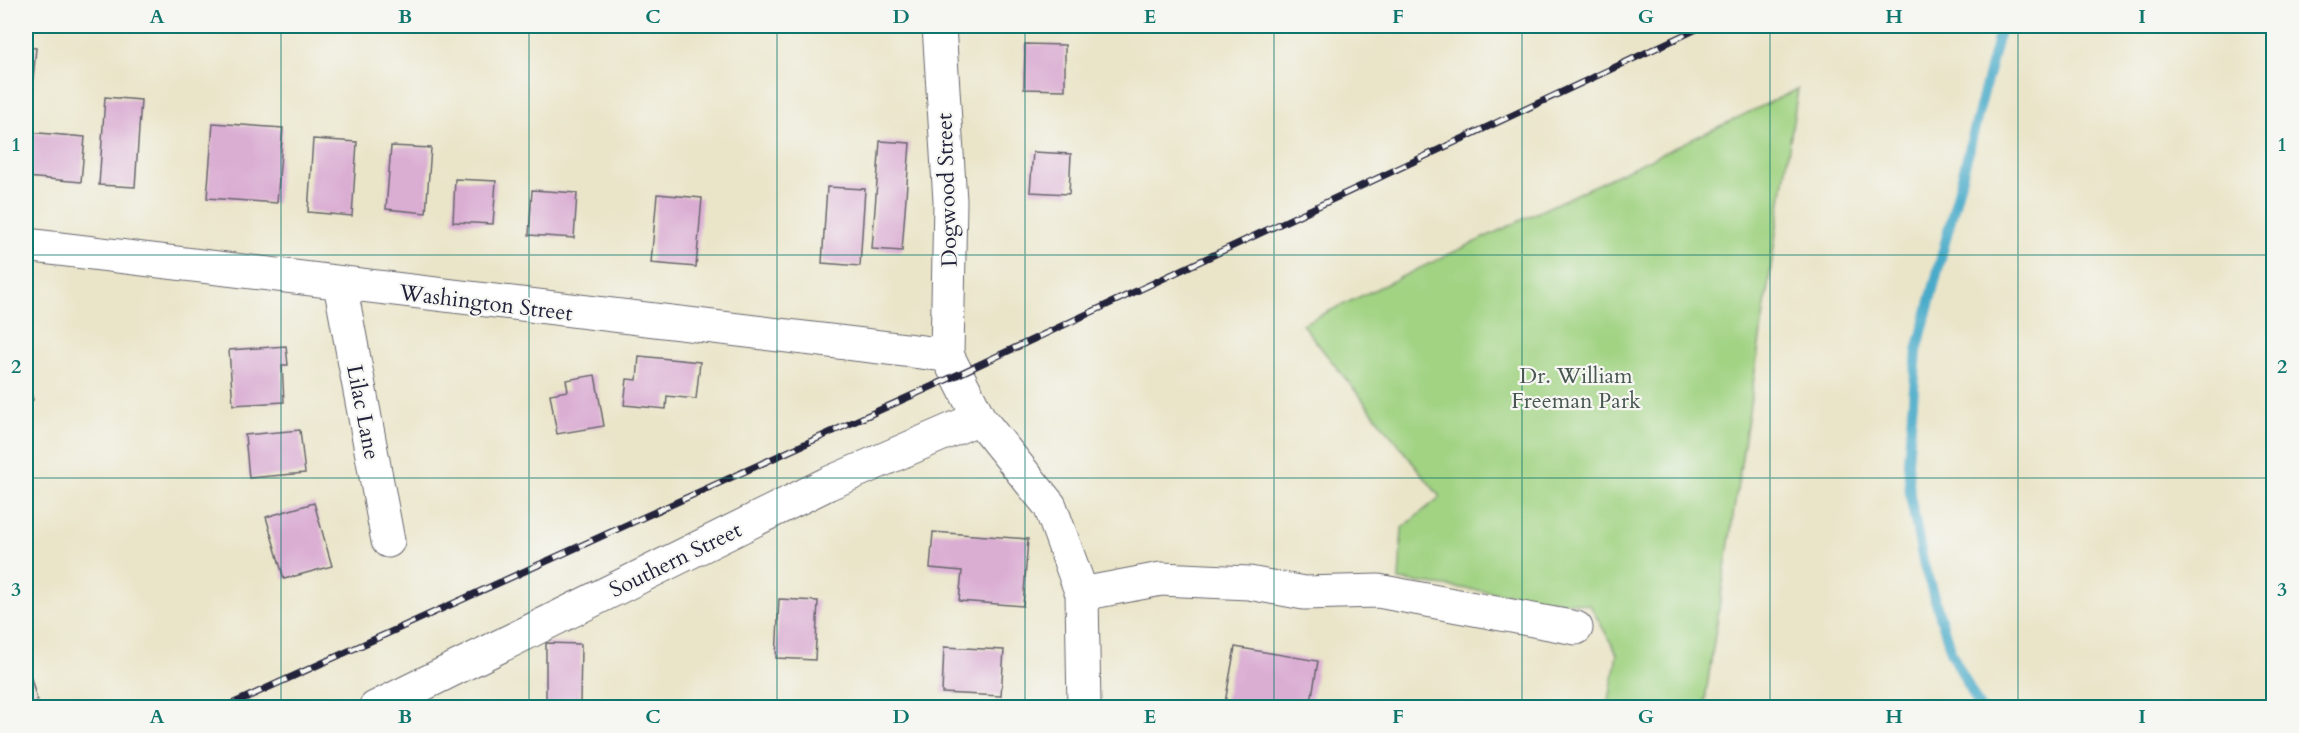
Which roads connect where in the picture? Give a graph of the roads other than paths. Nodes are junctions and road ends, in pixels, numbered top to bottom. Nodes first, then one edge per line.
1 (939, 26) edge
2 (26, 245) edge
3 (340, 284) junction
4 (947, 355) junction
5 (979, 418) junction
6 (388, 540) dead end
7 (1082, 594) junction
8 (1576, 628) dead end
9 (375, 708) edge
10 (1083, 708) edge

1 - 4 street, Dogwood Street
2 - 3 street, Washington Street
3 - 4 street, Washington Street
3 - 6 street, Lilac Lane
4 - 5 street
5 - 7 street
5 - 9 street, Southern Street
7 - 8 street
7 - 10 street

